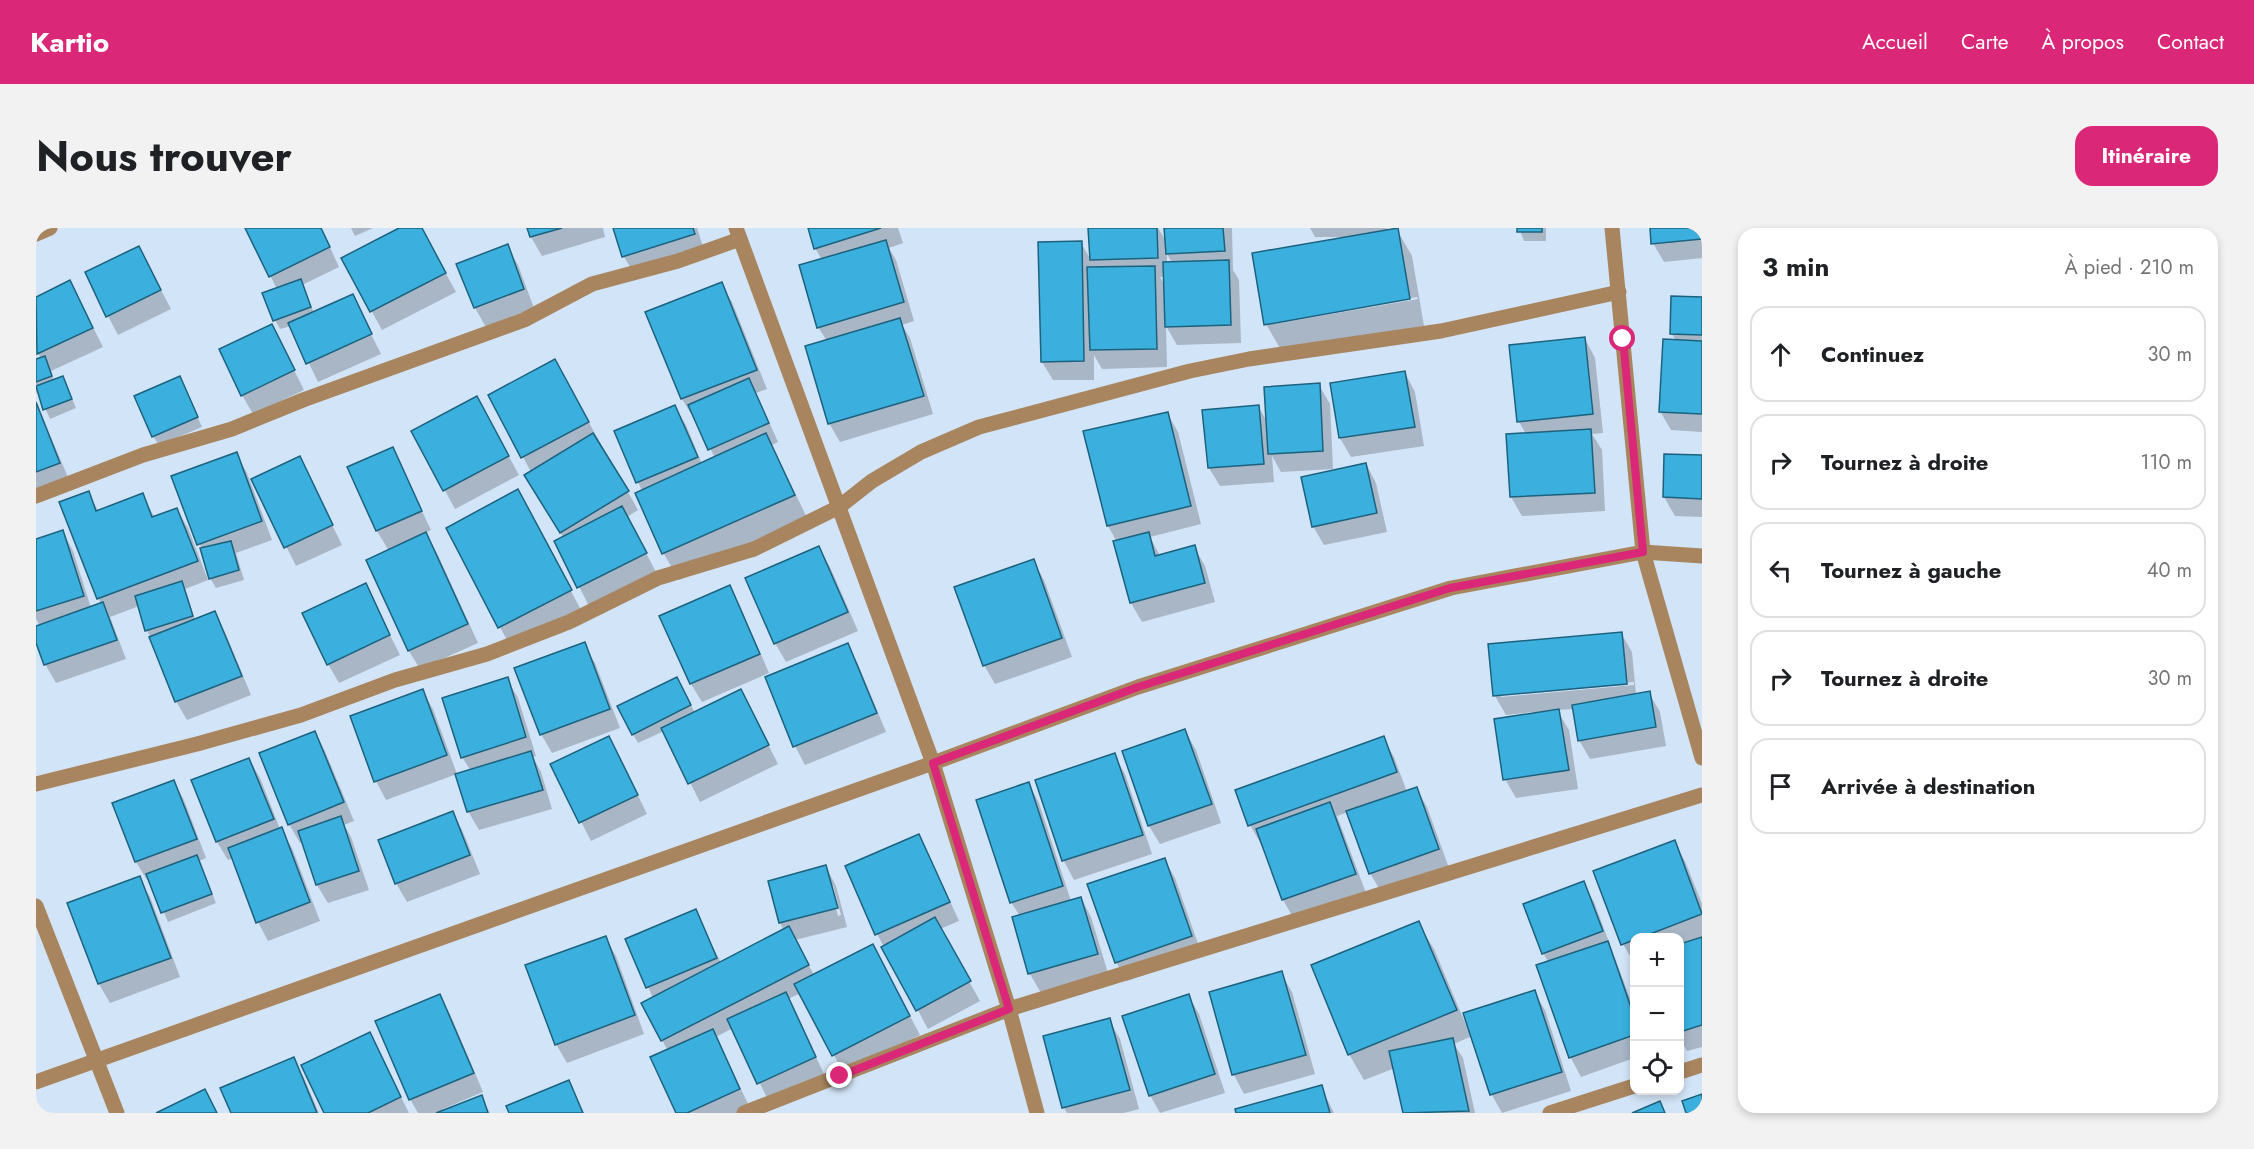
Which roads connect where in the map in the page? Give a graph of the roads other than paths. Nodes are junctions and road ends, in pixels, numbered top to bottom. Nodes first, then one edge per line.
1 (50, 228) edge
2 (1612, 228) edge
3 (738, 233) edge
4 (36, 234) edge
5 (1619, 292) junction
6 (36, 496) edge
7 (839, 507) junction
8 (1643, 552) junction
9 (1702, 556) edge
10 (1702, 758) edge
11 (933, 763) junction
12 (36, 784) edge
13 (1702, 795) edge
14 (36, 906) edge
15 (1009, 1009) junction
16 (95, 1061) junction
17 (1702, 1065) edge
18 (1684, 1071) edge
19 (36, 1082) edge
20 (1630, 1088) edge
21 (752, 1112) edge
22 (117, 1113) edge
23 (1037, 1113) edge
24 (1550, 1113) edge

1 - 4 street
2 - 5 street
3 - 6 street
3 - 7 street
5 - 7 street
5 - 8 street
7 - 11 street
7 - 12 street
8 - 9 street
8 - 10 street
8 - 11 street
11 - 15 street
11 - 16 street
13 - 15 street
14 - 16 street
15 - 21 street
15 - 23 street
16 - 19 street
16 - 22 street
17 - 18 street
20 - 24 street

